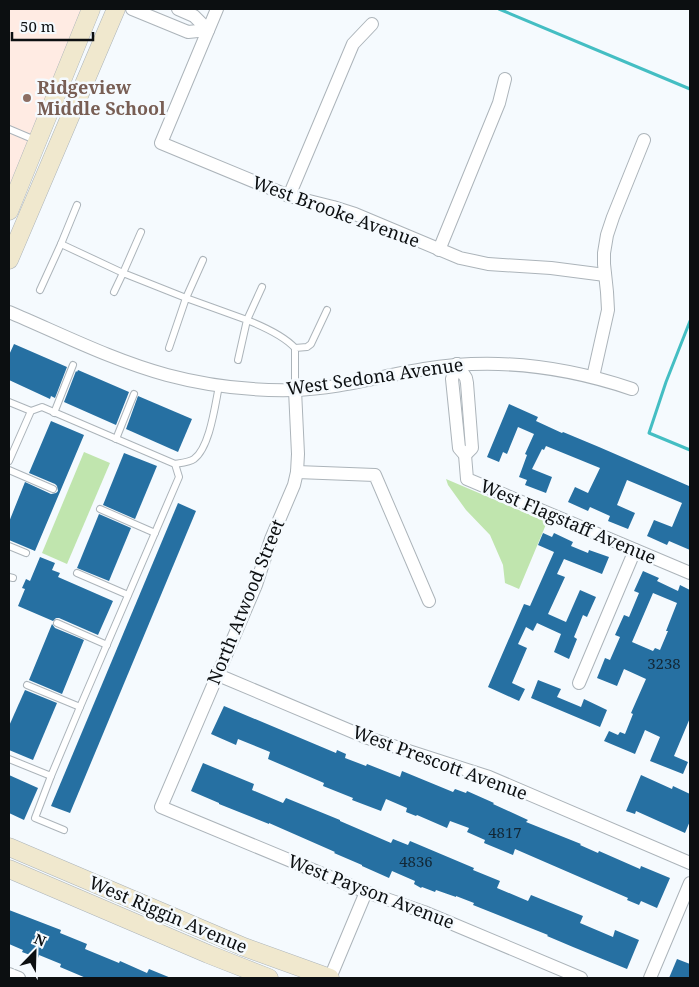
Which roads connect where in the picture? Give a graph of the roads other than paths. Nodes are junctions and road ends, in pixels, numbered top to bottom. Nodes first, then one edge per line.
1 (91, 9) edge
2 (103, 9) edge
3 (116, 9) edge
4 (132, 9) edge
5 (178, 9) edge
6 (217, 9) edge
7 (372, 24) dead end
8 (208, 30) junction
9 (505, 79) dead end
10 (72, 109) junction
11 (9, 129) edge
12 (644, 140) dead end
13 (38, 141) junction
14 (289, 196) junction
15 (77, 205) dead end
16 (9, 211) edge
17 (141, 232) dead end
18 (61, 244) junction
19 (439, 250) junction
20 (9, 260) edge
21 (204, 260) dead end
22 (123, 272) junction
23 (605, 275) junction
24 (262, 288) dead end
25 (40, 290) dead end
26 (114, 292) dead end
27 (186, 298) junction
28 (327, 310) dead end
29 (9, 312) edge
30 (247, 320) junction
31 (169, 348) dead end
32 (295, 348) junction
33 (238, 360) dead end
34 (457, 364) junction
35 (74, 366) dead end
36 (594, 377) junction
37 (219, 386) junction
38 (632, 389) dead end
39 (295, 390) junction
40 (134, 394) dead end
41 (9, 402) edge
42 (31, 411) junction
43 (54, 412) junction
44 (470, 430) junction
45 (457, 431) junction
46 (116, 439) junction
47 (465, 455) junction
48 (9, 462) edge
49 (176, 464) junction
50 (9, 470) edge
51 (297, 472) junction
52 (53, 489) dead end
53 (100, 509) dead end
54 (155, 532) junction
55 (9, 546) edge
56 (635, 550) junction
57 (26, 553) dead end
58 (78, 573) dead end
59 (690, 573) edge
60 (128, 595) junction
61 (429, 601) dead end
62 (57, 624) dead end
63 (107, 645) junction
64 (218, 676) junction
65 (579, 683) dead end
66 (27, 685) dead end
67 (80, 707) junction
68 (9, 759) edge
69 (51, 776) junction
70 (161, 807) joint
71 (64, 830) dead end
72 (9, 847) edge
73 (690, 863) edge
74 (9, 869) edge
75 (690, 882) edge
76 (366, 892) junction
77 (173, 939) junction
78 (9, 974) edge
79 (20, 978) edge
80 (269, 978) edge
81 (298, 978) edge
82 (330, 978) edge
83 (581, 978) edge
84 (650, 978) edge

1 - 13 main road
2 - 10 main road
3 - 10 main road
4 - 8 street
5 - 8 street
6 - 8 street
7 - 14 street
8 - 14 street, West Brooke Avenue
9 - 19 street
10 - 20 main road
11 - 13 lane
12 - 23 street
13 - 16 main road
14 - 19 street, West Brooke Avenue
15 - 18 lane
17 - 22 lane
18 - 22 lane
18 - 25 lane
19 - 23 street, West Brooke Avenue
21 - 27 lane
22 - 26 lane
22 - 27 lane
23 - 36 street
24 - 30 lane
27 - 30 lane
27 - 31 lane
28 - 32 lane
29 - 37 street, West Sedona Avenue
30 - 32 lane
30 - 33 lane
32 - 39 lane
34 - 36 street, West Sedona Avenue
34 - 39 street, West Sedona Avenue
34 - 44 street, West Flagstaff Avenue
34 - 45 street, West Flagstaff Avenue
35 - 43 lane
36 - 38 street, West Sedona Avenue
37 - 39 street, West Sedona Avenue
37 - 49 lane
39 - 51 street, North Atwood Street
40 - 46 lane
41 - 42 lane
42 - 43 lane
42 - 48 lane
43 - 46 lane
44 - 45 lane
44 - 47 street, West Flagstaff Avenue
45 - 47 street, West Flagstaff Avenue
46 - 49 lane
47 - 56 street, West Flagstaff Avenue
49 - 54 lane
50 - 52 lane
51 - 61 street
51 - 64 street, North Atwood Street
53 - 54 lane
54 - 60 lane
55 - 57 lane
56 - 59 street, West Flagstaff Avenue
56 - 65 street
58 - 60 lane
60 - 63 lane
62 - 63 lane
63 - 67 lane
64 - 70 street, North Atwood Street
64 - 73 street, West Prescott Avenue
66 - 67 lane
67 - 69 lane
68 - 69 lane
69 - 71 lane
70 - 76 street, West Payson Avenue
72 - 82 main road, West Riggin Avenue
74 - 77 main road, West Riggin Avenue
75 - 84 street
76 - 82 street
76 - 83 street, West Payson Avenue
77 - 80 main road, West Riggin Avenue
77 - 81 main road
78 - 79 street

